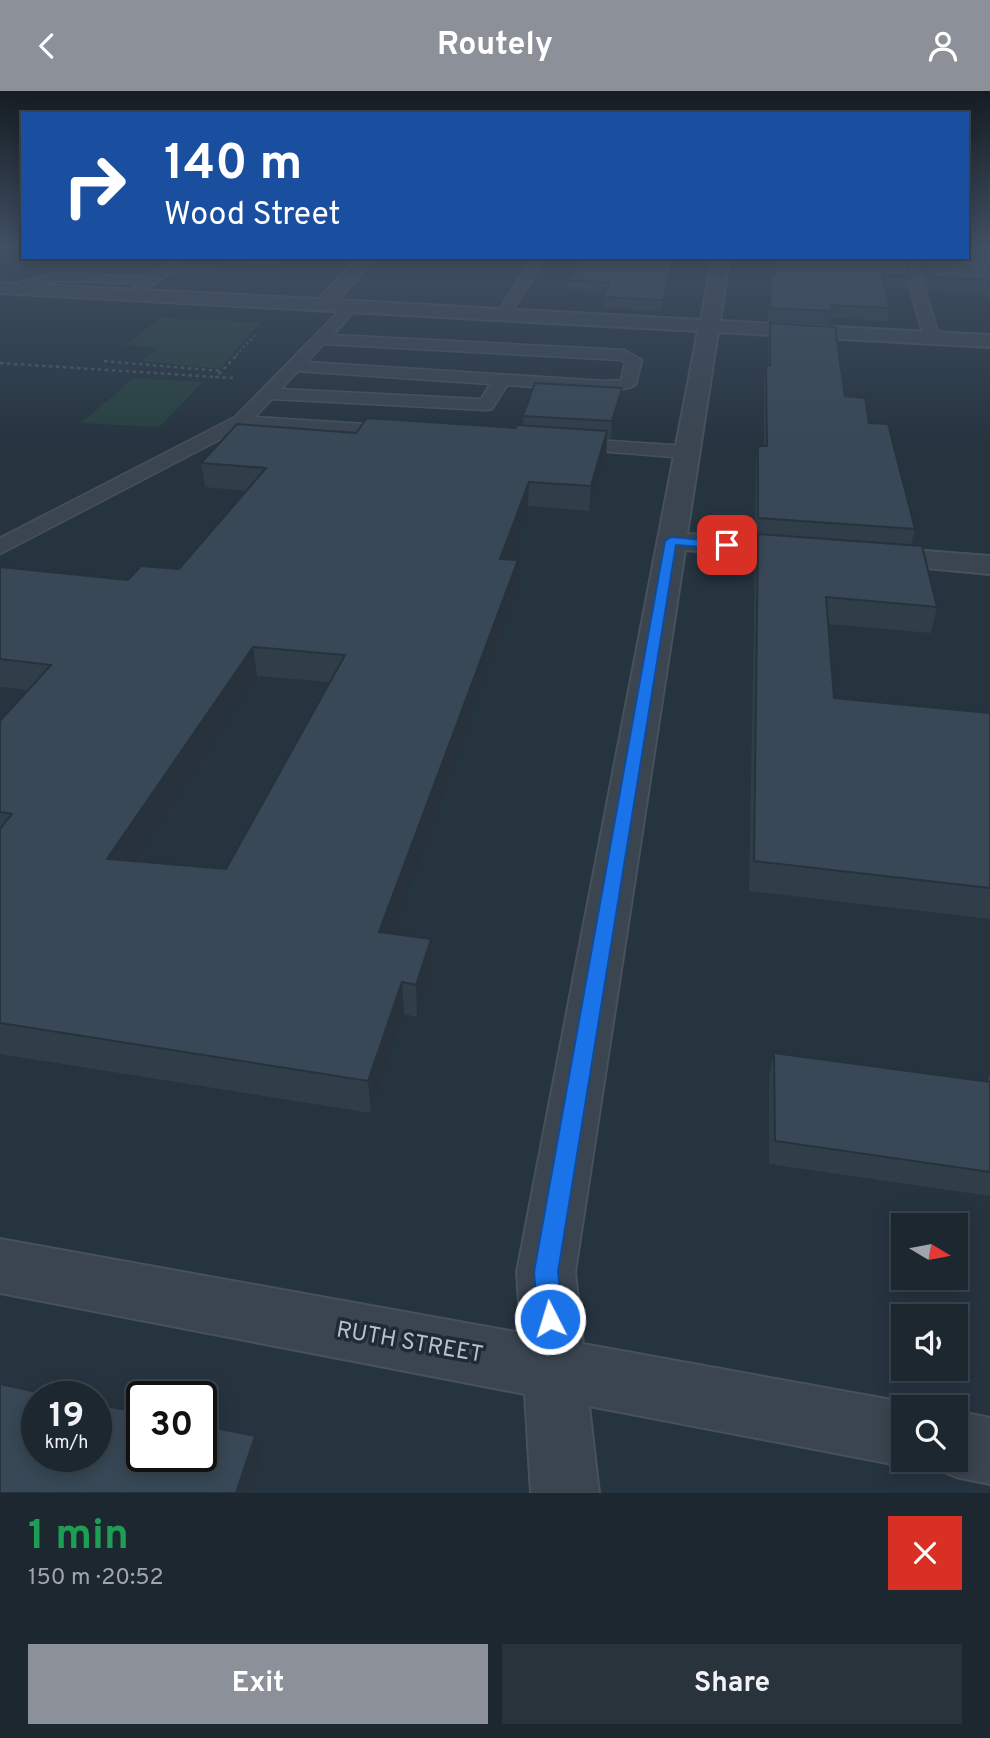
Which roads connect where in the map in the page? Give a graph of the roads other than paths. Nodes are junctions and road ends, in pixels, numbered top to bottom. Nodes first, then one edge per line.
1 (346, 313) edge
2 (473, 313) edge
3 (710, 313) edge
4 (924, 313) edge
5 (503, 315) joint
6 (708, 326) junction
7 (932, 338) junction
8 (320, 339) junction
9 (990, 341) edge
10 (294, 366) junction
11 (501, 380) junction
12 (268, 394) junction
13 (241, 421) junction
14 (422, 434) edge
15 (547, 443) edge
16 (686, 452) junction
17 (671, 541) junction
18 (0, 547) edge
19 (990, 565) edge
20 (0, 1266) edge
21 (555, 1367) junction
22 (891, 1432) edge
23 (968, 1446) edge
24 (990, 1451) edge
25 (565, 1493) edge

1 - 8 lane
2 - 5 street
3 - 6 street
4 - 7 lane
5 - 6 street
6 - 7 street
6 - 16 street
7 - 9 street
8 - 10 lane
8 - 11 lane
10 - 11 lane
10 - 12 lane
11 - 12 lane
12 - 13 lane
13 - 14 lane
13 - 18 lane
15 - 16 lane
16 - 17 street
17 - 19 street
17 - 21 street
20 - 21 street, RUTH STREET
21 - 22 street, RUTH STREET
21 - 25 street
23 - 24 street

